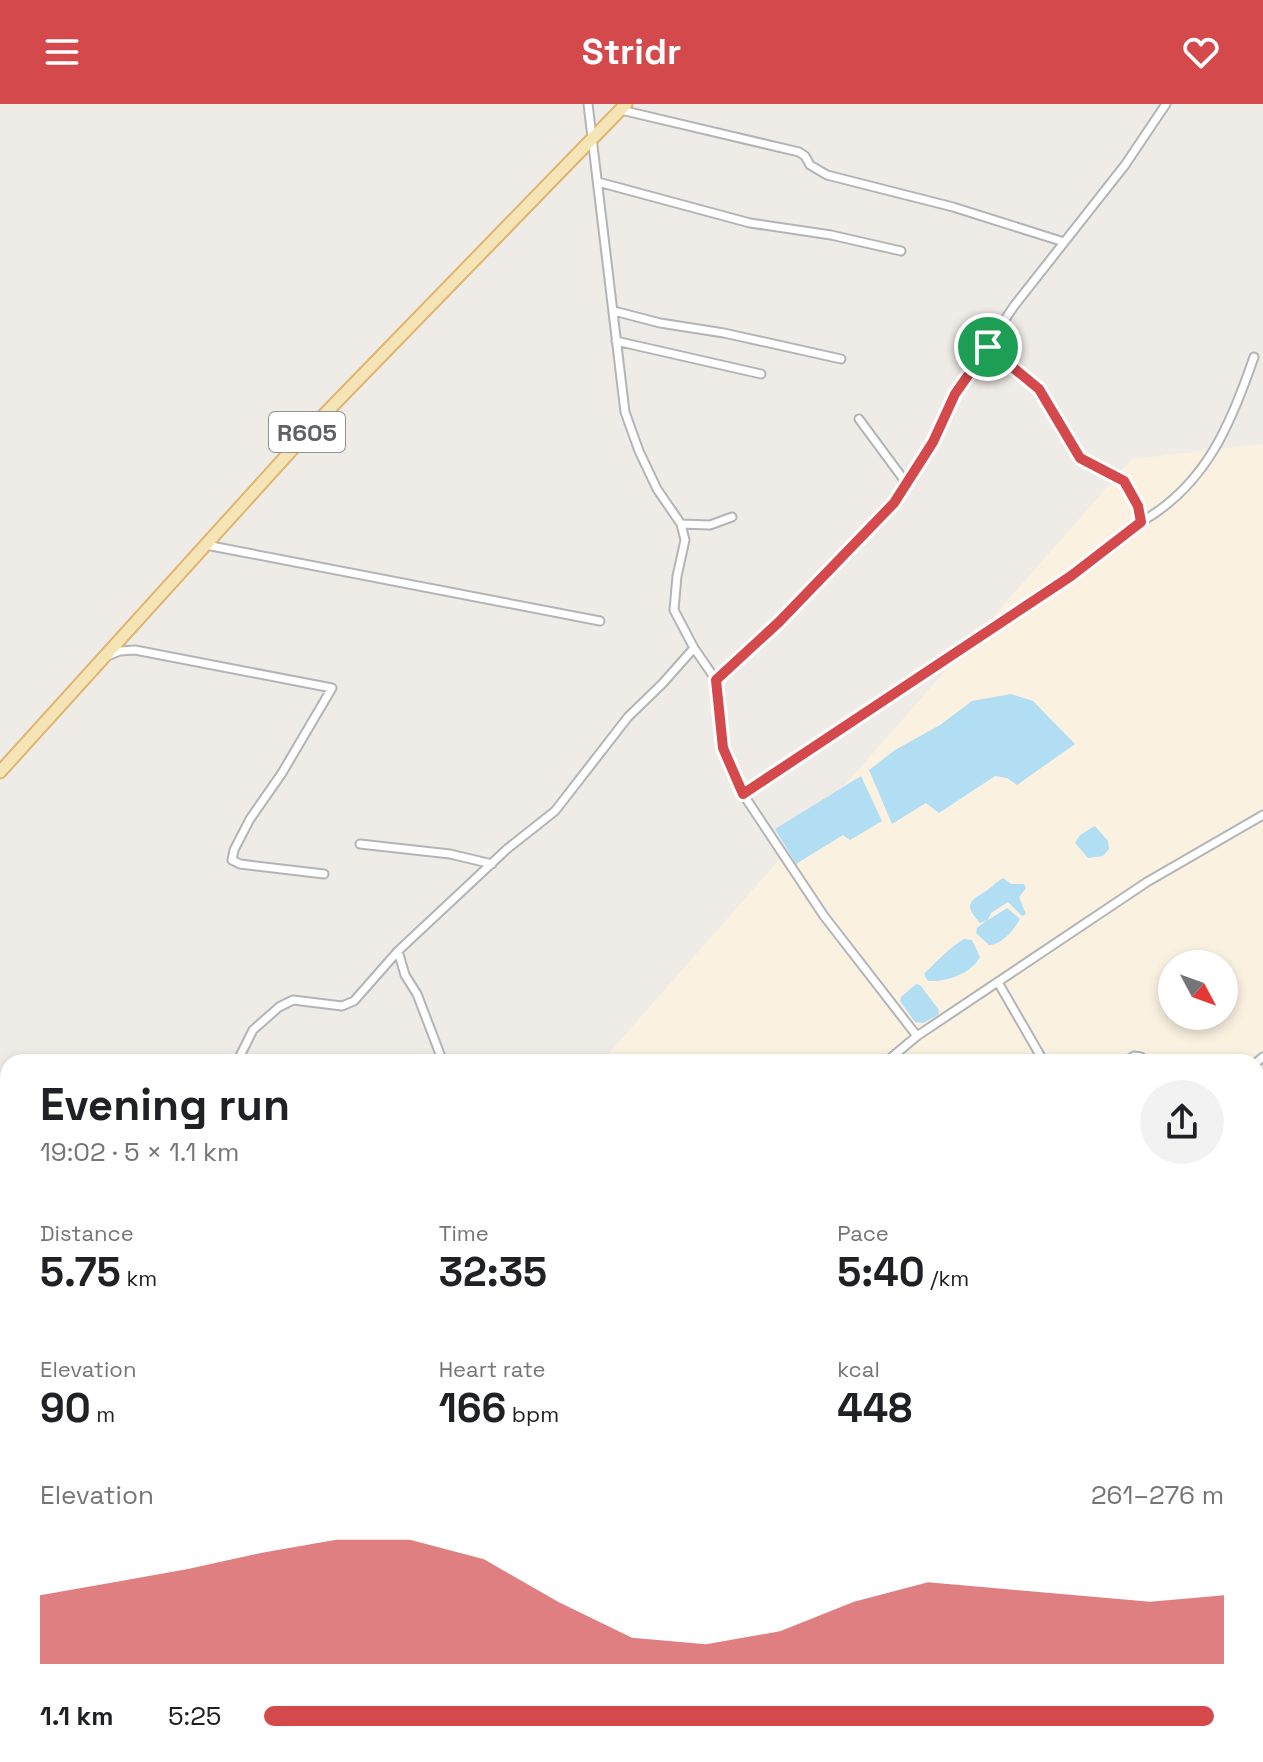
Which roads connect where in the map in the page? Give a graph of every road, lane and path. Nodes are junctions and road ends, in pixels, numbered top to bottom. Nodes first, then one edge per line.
1 (588, 104) edge
2 (1166, 104) edge
3 (624, 107) edge
4 (592, 141) junction
5 (598, 182) junction
6 (1064, 242) junction
7 (901, 251) dead end
8 (614, 311) junction
9 (616, 341) junction
10 (988, 347) junction
11 (1254, 357) dead end
12 (841, 359) dead end
13 (761, 374) dead end
14 (859, 419) dead end
15 (907, 484) junction
16 (732, 517) dead end
17 (1141, 522) junction
18 (681, 524) junction
19 (204, 544) junction
20 (600, 621) dead end
21 (694, 648) junction
22 (100, 659) junction
23 (716, 680) junction
24 (0, 772) edge
25 (743, 794) junction
26 (1263, 815) edge
27 (360, 844) dead end
28 (492, 864) junction
29 (324, 874) dead end
30 (398, 951) junction
31 (999, 984) junction
32 (917, 1036) junction
33 (241, 1054) edge
34 (440, 1054) edge
35 (896, 1054) edge
36 (1039, 1054) edge

1 - 4 street
2 - 6 street
3 - 4 main road, R605
3 - 6 street
4 - 5 street
4 - 19 main road, R605
5 - 7 street
5 - 8 street
6 - 10 street
8 - 9 street
8 - 12 street
9 - 13 street
9 - 18 street
10 - 15 street
10 - 17 street
11 - 17 street
14 - 15 street
15 - 23 street
16 - 18 street
17 - 25 street
18 - 21 street
19 - 20 street
19 - 22 main road, R605
21 - 23 street
21 - 28 street
22 - 24 main road, R605
22 - 29 street
23 - 25 street
25 - 32 street
26 - 31 street
27 - 28 street
28 - 30 street
30 - 33 street
30 - 34 street
31 - 32 street
31 - 36 street
32 - 35 street

